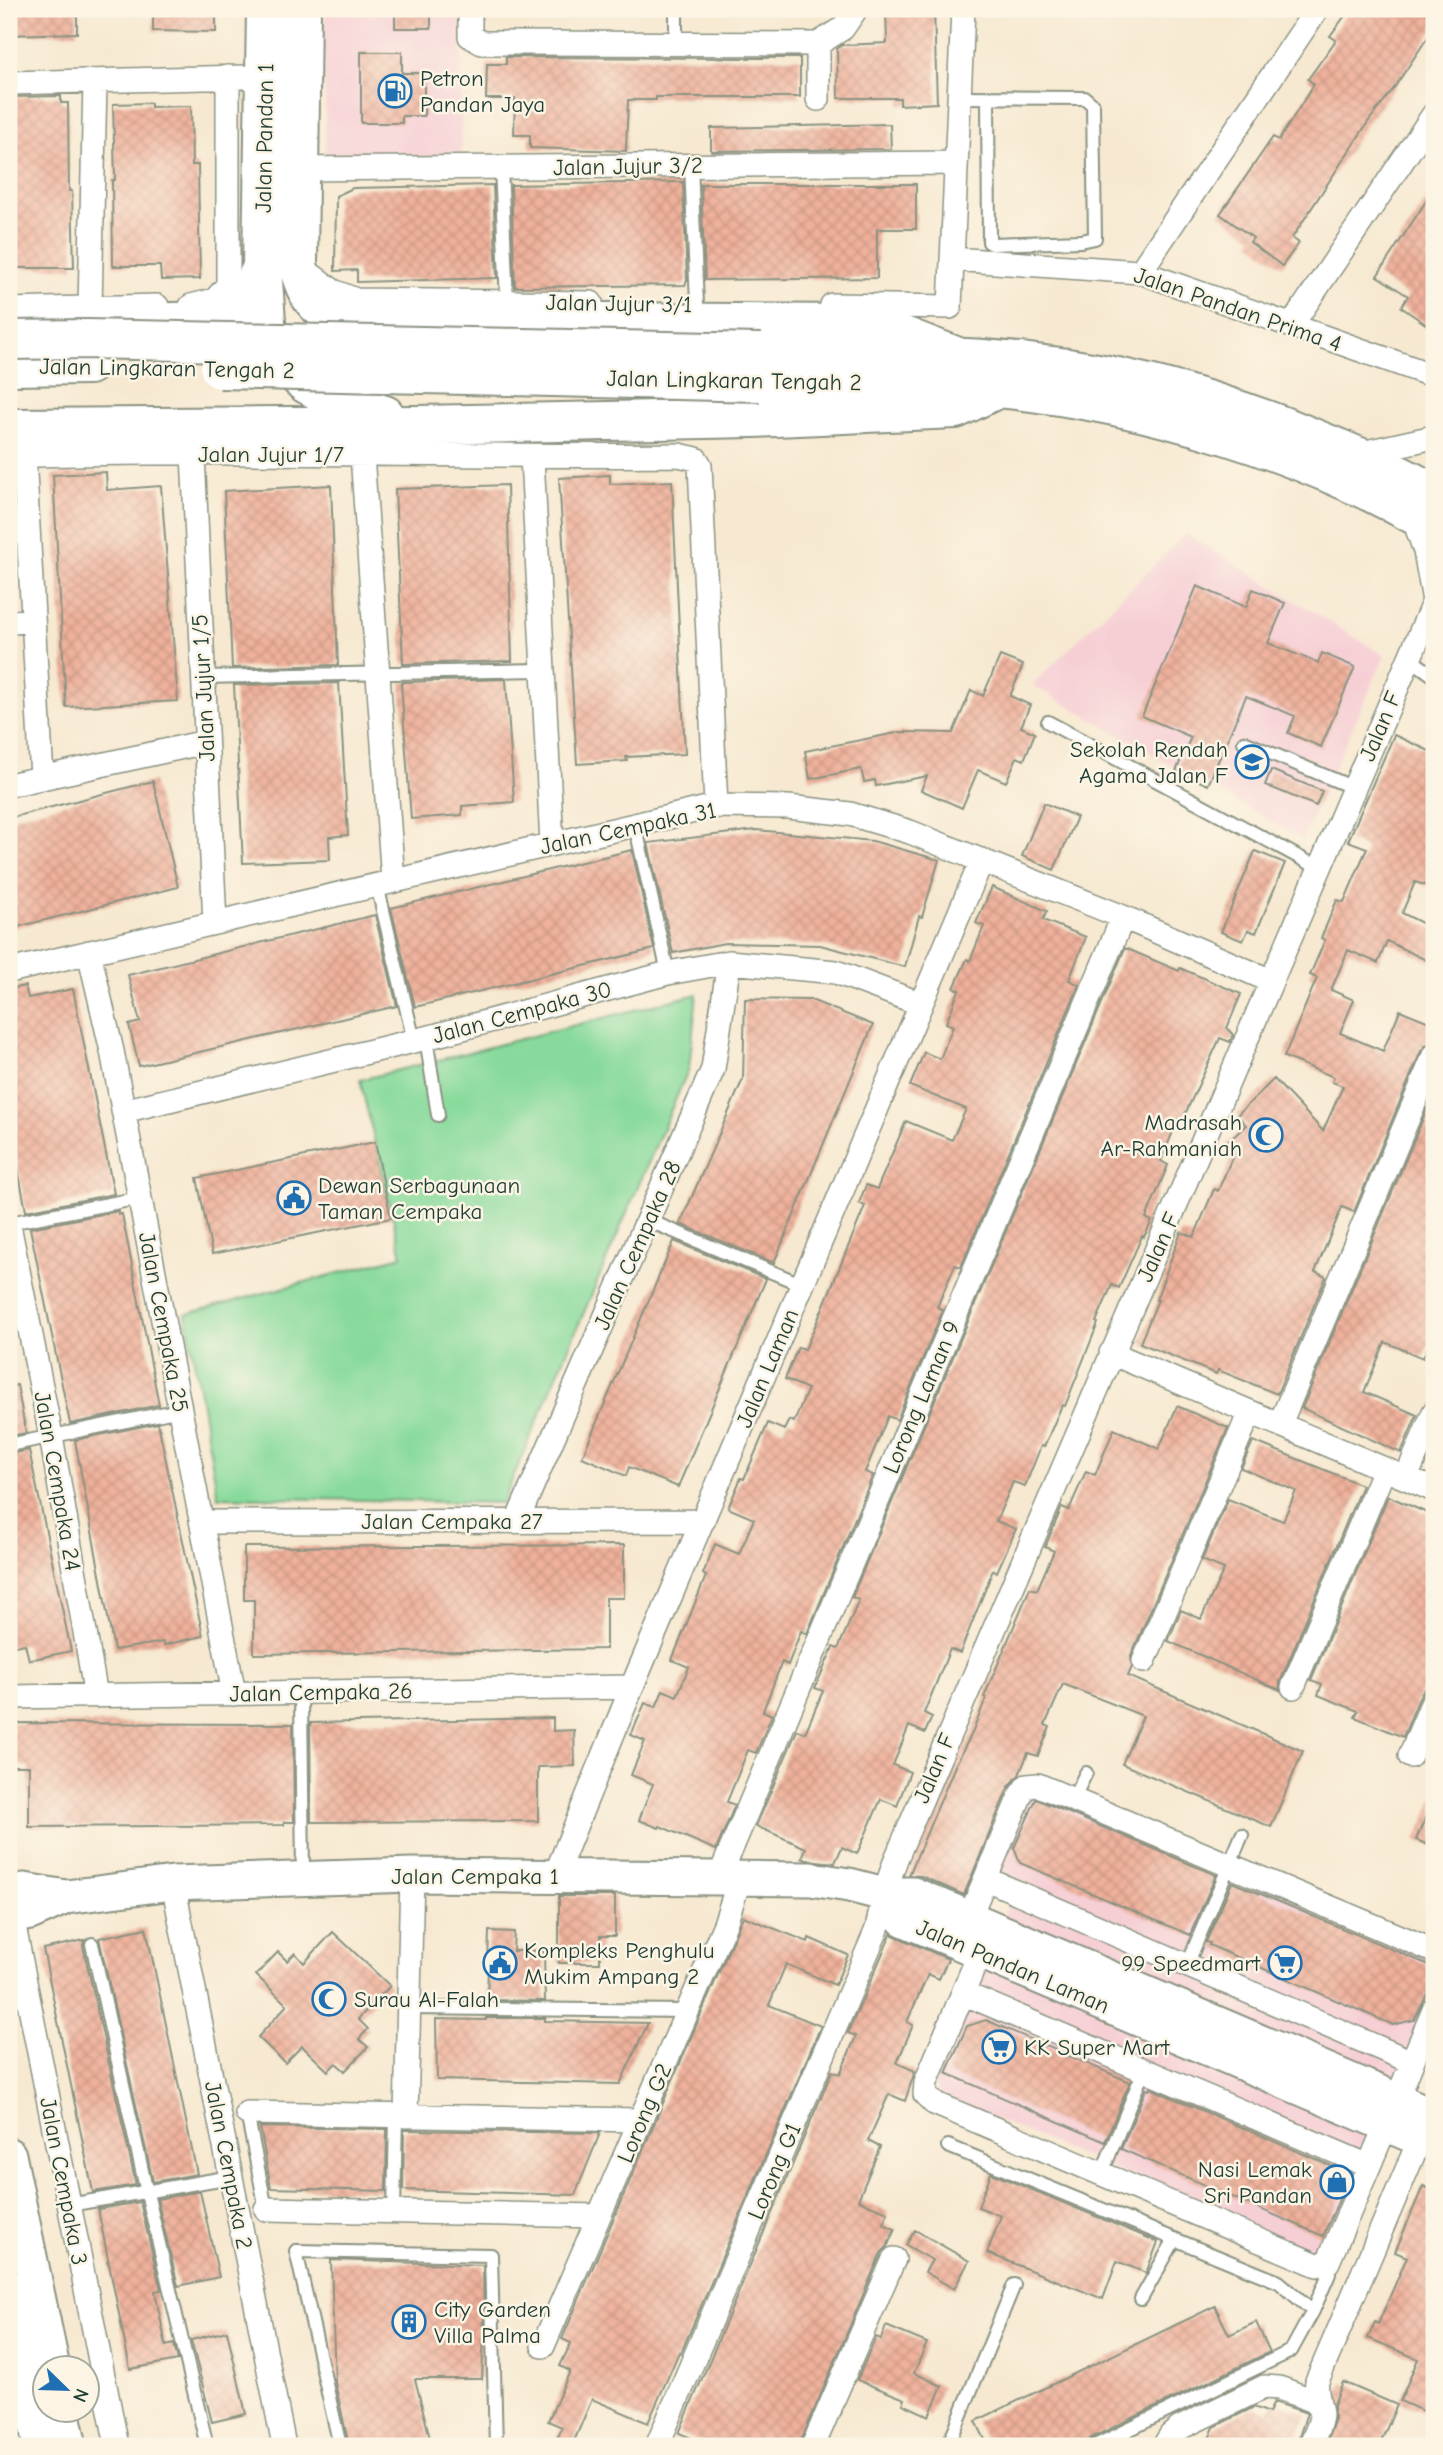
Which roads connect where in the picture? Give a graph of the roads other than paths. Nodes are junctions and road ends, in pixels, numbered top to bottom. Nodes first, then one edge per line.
1 (266, 9) edge
2 (301, 9) edge
3 (470, 9) edge
4 (676, 9) edge
5 (856, 9) edge
6 (963, 9) edge
7 (1317, 9) edge
8 (676, 44) junction
9 (818, 44) junction
10 (246, 76) junction
11 (95, 81) junction
12 (9, 83) edge
13 (959, 97) junction
14 (988, 98) junction
15 (818, 99) dead end
16 (1434, 114) edge
17 (956, 163) junction
18 (691, 165) junction
19 (500, 167) junction
20 (300, 169) junction
21 (952, 259) junction
22 (280, 266) junction
23 (1140, 272) junction
24 (507, 302) junction
25 (696, 304) junction
26 (90, 307) junction
27 (9, 310) edge
28 (9, 326) edge
29 (1291, 326) junction
30 (9, 340) edge
31 (958, 357) junction
32 (9, 366) edge
33 (761, 367) junction
34 (1434, 376) edge
35 (999, 388) junction
36 (418, 425) junction
37 (1434, 437) edge
38 (14, 447) edge
39 (193, 454) junction
40 (362, 455) junction
41 (1354, 455) junction
42 (532, 457) junction
43 (1427, 511) edge
44 (1434, 601) edge
45 (33, 621) junction
46 (9, 622) edge
47 (1409, 658) junction
48 (542, 670) junction
49 (377, 674) junction
50 (203, 677) junction
51 (1434, 677) edge
52 (1048, 722) dead end
53 (206, 742) junction
54 (1244, 742) dead end
55 (42, 778) junction
56 (9, 785) edge
57 (1354, 788) junction
58 (716, 806) junction
59 (635, 824) junction
60 (552, 844) junction
61 (982, 860) junction
62 (1320, 868) junction
63 (385, 883) junction
64 (1123, 917) junction
65 (215, 923) junction
66 (89, 952) junction
67 (729, 962) junction
68 (9, 971) edge
69 (668, 973) junction
70 (1270, 981) junction
71 (921, 1004) junction
72 (420, 1039) junction
73 (1434, 1056) edge
74 (123, 1111) junction
75 (438, 1115) dead end
76 (140, 1198) junction
77 (647, 1220) junction
78 (9, 1224) edge
79 (803, 1285) junction
80 (1111, 1353) junction
81 (180, 1410) junction
82 (1250, 1412) junction
83 (1434, 1412) edge
84 (1280, 1424) junction
85 (51, 1436) junction
86 (9, 1445) edge
87 (1384, 1469) junction
88 (1406, 1478) junction
89 (1434, 1490) edge
90 (517, 1521) junction
91 (703, 1521) junction
92 (202, 1522) junction
93 (1144, 1661) dead end
94 (632, 1687) junction
95 (1293, 1687) dead end
96 (301, 1692) junction
97 (234, 1693) junction
98 (96, 1696) junction
99 (9, 1697) edge
100 (1434, 1699) edge
101 (1410, 1756) dead end
102 (1086, 1773) dead end
103 (1073, 1799) junction
104 (1242, 1835) dead end
105 (1229, 1865) junction
106 (412, 1875) junction
107 (555, 1876) junction
108 (303, 1878) junction
109 (729, 1878) junction
110 (986, 1879) junction
111 (173, 1883) junction
112 (884, 1894) junction
113 (10, 1909) edge
114 (969, 1918) junction
115 (92, 1944) dead end
116 (1434, 1951) edge
117 (980, 1952) junction
118 (1187, 1965) junction
119 (963, 1993) junction
120 (409, 2007) junction
121 (1434, 2010) edge
122 (688, 2011) junction
123 (1412, 2062) junction
124 (1144, 2070) junction
125 (1391, 2112) junction
126 (247, 2113) joint
127 (401, 2116) junction
128 (640, 2120) junction
129 (1431, 2123) edge
130 (948, 2146) dead end
131 (9, 2155) edge
132 (1369, 2166) junction
133 (1101, 2175) junction
134 (231, 2177) junction
135 (147, 2193) junction
136 (69, 2205) junction
137 (266, 2208) joint
138 (394, 2211) junction
139 (599, 2216) junction
140 (1175, 2239) junction
141 (894, 2259) dead end
142 (1328, 2262) junction
143 (1014, 2285) dead end
144 (9, 2288) edge
145 (1141, 2299) dead end
146 (1313, 2311) junction
147 (543, 2346) dead end
148 (28, 2367) edge
149 (32, 2394) edge
150 (1317, 2402) junction
151 (37, 2424) edge
152 (50, 2424) edge
153 (40, 2446) edge
154 (70, 2446) edge
155 (117, 2446) edge
156 (207, 2446) edge
157 (284, 2446) edge
158 (340, 2446) edge
159 (496, 2446) edge
160 (657, 2446) edge
161 (813, 2446) edge
162 (947, 2446) edge
163 (1095, 2446) edge
164 (1164, 2446) edge
165 (1310, 2446) edge

1 - 10 highway, Jalan Pandan 1
2 - 20 highway, Jalan Pandan 1
3 - 8 street
4 - 8 lane
5 - 9 street
6 - 13 street
7 - 23 street
8 - 9 street
9 - 15 street
10 - 11 street
10 - 22 highway, Jalan Pandan 1
10 - 26 street
11 - 12 street
11 - 26 street
13 - 14 lane
13 - 17 street
14 - 14 lane
16 - 29 street
17 - 18 street, Jalan Jujur 3/2
17 - 21 street
18 - 19 street, Jalan Jujur 3/2
18 - 25 lane
19 - 20 street, Jalan Jujur 3/2
19 - 24 lane
20 - 22 highway, Jalan Pandan 1
21 - 23 street, Jalan Pandan Prima 4
21 - 25 street, Jalan Jujur 3/1
22 - 24 street, Jalan Jujur 3/1
22 - 28 highway
22 - 31 highway
22 - 36 highway
23 - 29 street, Jalan Pandan Prima 4
24 - 25 street, Jalan Jujur 3/1
26 - 27 street
29 - 34 street, Jalan Pandan Prima 4
30 - 33 highway, Jalan Lingkaran Tengah 2, bridge
31 - 33 highway, Jalan Lingkaran Tengah 2
31 - 41 highway, Jalan Lingkaran Tengah 2
32 - 33 highway, Jalan Lingkaran Tengah 2, bridge
33 - 35 highway, Jalan Lingkaran Tengah 2
35 - 36 highway
35 - 43 highway, Jalan Lingkaran Tengah 2
36 - 38 highway
37 - 41 street
38 - 39 street, Jalan Jujur 1/7
38 - 45 street
39 - 40 street, Jalan Jujur 1/7
39 - 50 street, Jalan Jujur 1/5
40 - 42 street, Jalan Jujur 1/7
40 - 49 street
41 - 43 highway, Jalan Lingkaran Tengah 2
42 - 48 street
42 - 58 street, Jalan Jujur 1/7
43 - 44 street, Jalan F
44 - 47 street, Jalan F
45 - 46 street
45 - 55 street
47 - 51 lane
47 - 57 street, Jalan F
48 - 49 lane
48 - 60 street
49 - 50 lane
49 - 63 street
50 - 53 street, Jalan Jujur 1/5
52 - 62 lane
53 - 55 street
53 - 65 street, Jalan Jujur 1/5
54 - 57 lane
55 - 56 street
57 - 62 street, Jalan F
58 - 59 street, Jalan Cempaka 31
58 - 61 street, Jalan Cempaka 31
59 - 60 street, Jalan Cempaka 31
59 - 69 lane
60 - 63 street, Jalan Cempaka 31
61 - 64 street, Jalan Cempaka 31
61 - 71 street, Jalan Laman
62 - 70 street, Jalan F
63 - 65 street, Jalan Cempaka 31
63 - 72 lane
64 - 70 street, Jalan Cempaka 31
64 - 109 street, Lorong Laman 9
65 - 66 street, Jalan Cempaka 31
66 - 68 street, Jalan Cempaka 31
66 - 74 street, Jalan Cempaka 25
67 - 69 street, Jalan Cempaka 30
67 - 71 street, Jalan Cempaka 30
67 - 77 street, Jalan Cempaka 28
69 - 72 street, Jalan Cempaka 30
70 - 80 street, Jalan F
71 - 79 street, Jalan Laman
72 - 74 street, Jalan Cempaka 30
72 - 75 lane
73 - 84 street
74 - 76 street, Jalan Cempaka 25
76 - 78 lane
76 - 81 street, Jalan Cempaka 25
77 - 79 lane
77 - 90 street, Jalan Cempaka 28
78 - 85 street, Jalan Cempaka 24
79 - 91 street, Jalan Laman
80 - 82 street
80 - 112 street, Jalan F
81 - 85 lane
81 - 92 street, Jalan Cempaka 25
82 - 84 street
82 - 93 street
83 - 88 street
84 - 87 street
85 - 86 lane
85 - 98 street, Jalan Cempaka 24
87 - 88 street
87 - 95 street
88 - 89 street
90 - 91 street, Jalan Cempaka 27
90 - 92 street, Jalan Cempaka 27
91 - 94 street, Jalan Laman
92 - 97 street, Jalan Cempaka 25
94 - 96 street, Jalan Cempaka 26
94 - 107 street, Jalan Laman
96 - 97 street, Jalan Cempaka 26
96 - 108 lane
97 - 98 street, Jalan Cempaka 26
98 - 99 street, Jalan Cempaka 26
100 - 101 street
102 - 103 lane
103 - 105 street
103 - 110 street
104 - 105 lane
105 - 116 street
105 - 118 lane
106 - 107 street, Jalan Cempaka 1
106 - 108 street, Jalan Cempaka 1
106 - 120 street
107 - 109 street, Jalan Cempaka 1
108 - 111 street, Jalan Cempaka 1
109 - 112 street, Jalan Cempaka 1
109 - 122 street, Lorong G2
110 - 114 street
110 - 118 street
111 - 113 street, Jalan Cempaka 1
111 - 134 street, Jalan Cempaka 2
112 - 114 street, Jalan Pandan Laman
112 - 117 street, Jalan Pandan Laman
112 - 160 street, Lorong G1
113 - 136 street, Jalan Cempaka 3
114 - 117 street
114 - 125 street, Jalan Pandan Laman
115 - 135 lane
117 - 119 street
117 - 125 street, Jalan Pandan Laman
118 - 123 street
119 - 124 street
119 - 133 street
120 - 122 lane
120 - 127 street
121 - 123 street
122 - 128 street, Lorong G2
123 - 125 street
124 - 132 street
124 - 133 lane
125 - 129 street, Jalan Pandan Laman
125 - 132 street
126 - 127 street
126 - 137 lane
127 - 128 street
127 - 138 lane
128 - 139 street, Lorong G2
129 - 150 street
130 - 140 lane
131 - 148 street
132 - 142 street
133 - 142 street
134 - 135 lane
134 - 157 street, Jalan Cempaka 2
135 - 136 lane
135 - 156 lane
136 - 155 street, Jalan Cempaka 3
137 - 138 street
138 - 139 street
139 - 147 street, Lorong G2
140 - 145 lane
140 - 146 lane
141 - 161 street
142 - 146 lane
143 - 162 lane
144 - 148 street
146 - 163 lane
148 - 149 street
150 - 164 street
150 - 165 street
151 - 153 street
152 - 154 street
158 - 159 lane

